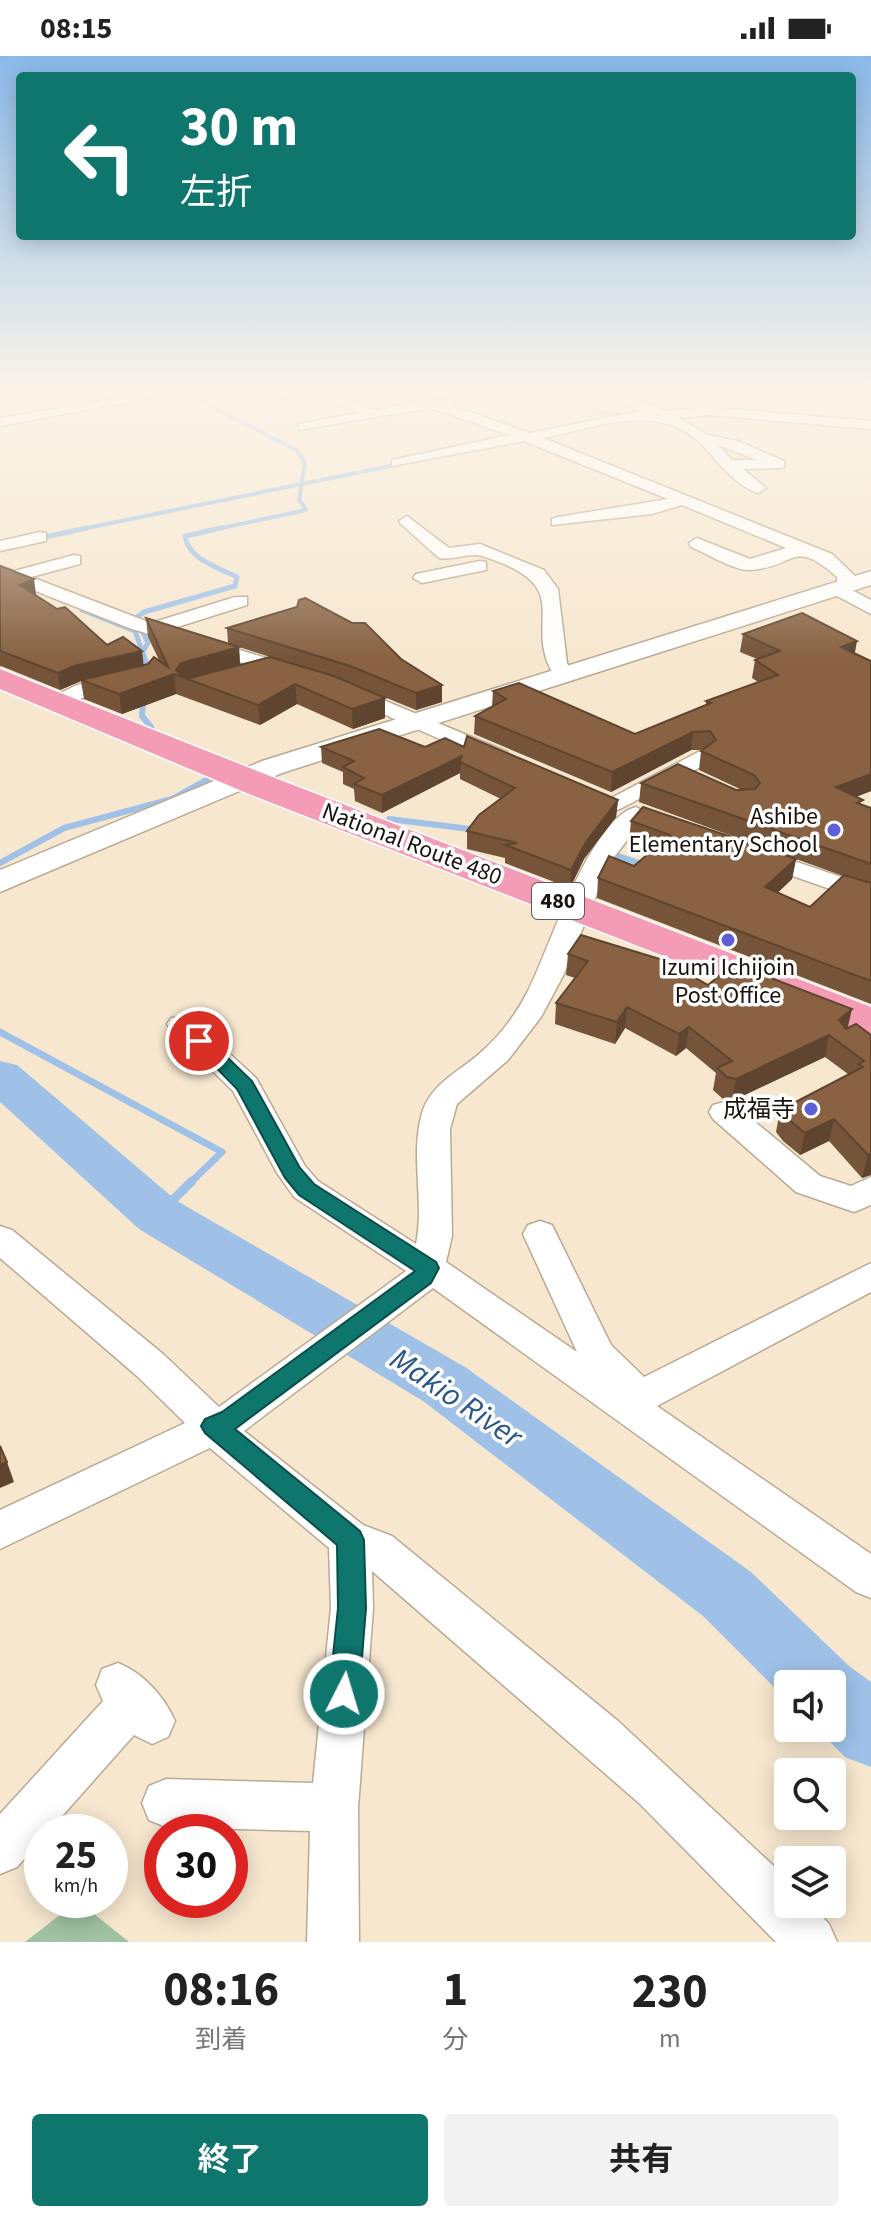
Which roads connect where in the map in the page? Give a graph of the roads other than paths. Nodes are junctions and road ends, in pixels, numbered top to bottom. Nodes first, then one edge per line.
1 (639, 482) edge
2 (750, 482) edge
3 (690, 503) junction
4 (558, 522) dead end
5 (750, 528) junction
6 (428, 533) dead end
7 (40, 537) dead end
8 (697, 543) junction
9 (0, 546) edge
10 (802, 548) junction
11 (674, 550) dead end
12 (504, 561) junction
13 (66, 564) dead end
14 (7, 574) edge
15 (422, 578) dead end
16 (871, 578) edge
17 (845, 585) junction
18 (241, 601) dead end
19 (871, 608) edge
20 (154, 628) junction
21 (230, 634) edge
22 (200, 643) junction
23 (276, 666) junction
24 (563, 675) junction
25 (143, 676) edge
26 (0, 678) edge
27 (234, 678) edge
28 (56, 700) junction
29 (416, 721) junction
30 (700, 758) edge
31 (514, 763) edge
32 (675, 771) junction
33 (245, 778) junction
34 (702, 783) edge
35 (584, 792) edge
36 (612, 804) junction
37 (636, 814) junction
38 (664, 824) edge
39 (737, 849) edge
40 (0, 882) edge
41 (871, 895) edge
42 (577, 908) junction
43 (871, 1023) edge
44 (181, 1024) dead end
45 (724, 1112) dead end
46 (871, 1189) edge
47 (540, 1234) dead end
48 (0, 1239) edge
49 (426, 1272) junction
50 (871, 1276) edge
51 (587, 1361) junction
52 (223, 1423) junction
53 (0, 1530) edge
54 (350, 1540) junction
55 (871, 1578) edge
56 (135, 1702) dead end
57 (166, 1803) dead end
58 (334, 1808) junction
59 (0, 1850) edge
60 (333, 1942) edge
61 (811, 1942) edge

1 - 3 street
2 - 3 street
3 - 4 street
3 - 5 street
5 - 8 street
5 - 10 street
6 - 12 street
7 - 9 street
8 - 10 street
8 - 11 street
10 - 17 street
12 - 15 street
12 - 24 street
13 - 14 street
14 - 20 street
16 - 17 street
17 - 19 street
17 - 24 street
18 - 20 street
20 - 22 street
21 - 22 street
22 - 23 street
23 - 27 street
23 - 29 street
24 - 29 street
25 - 28 street
26 - 28 highway, National Route 480 / 480
28 - 33 highway, National Route 480 / 480
29 - 31 street
29 - 33 street
30 - 32 street
32 - 34 street
32 - 36 street
33 - 40 street
33 - 42 highway, National Route 480 / 480
35 - 36 street
36 - 37 street
37 - 38 street
37 - 42 street
39 - 41 street
42 - 43 highway, National Route 480 / 480
42 - 49 street
44 - 49 street
45 - 46 street
47 - 51 street
48 - 52 street
49 - 51 street
49 - 52 street
50 - 51 street
51 - 55 street
52 - 53 street
52 - 54 street
54 - 58 street
54 - 61 street
56 - 59 street
57 - 58 street
58 - 60 street

